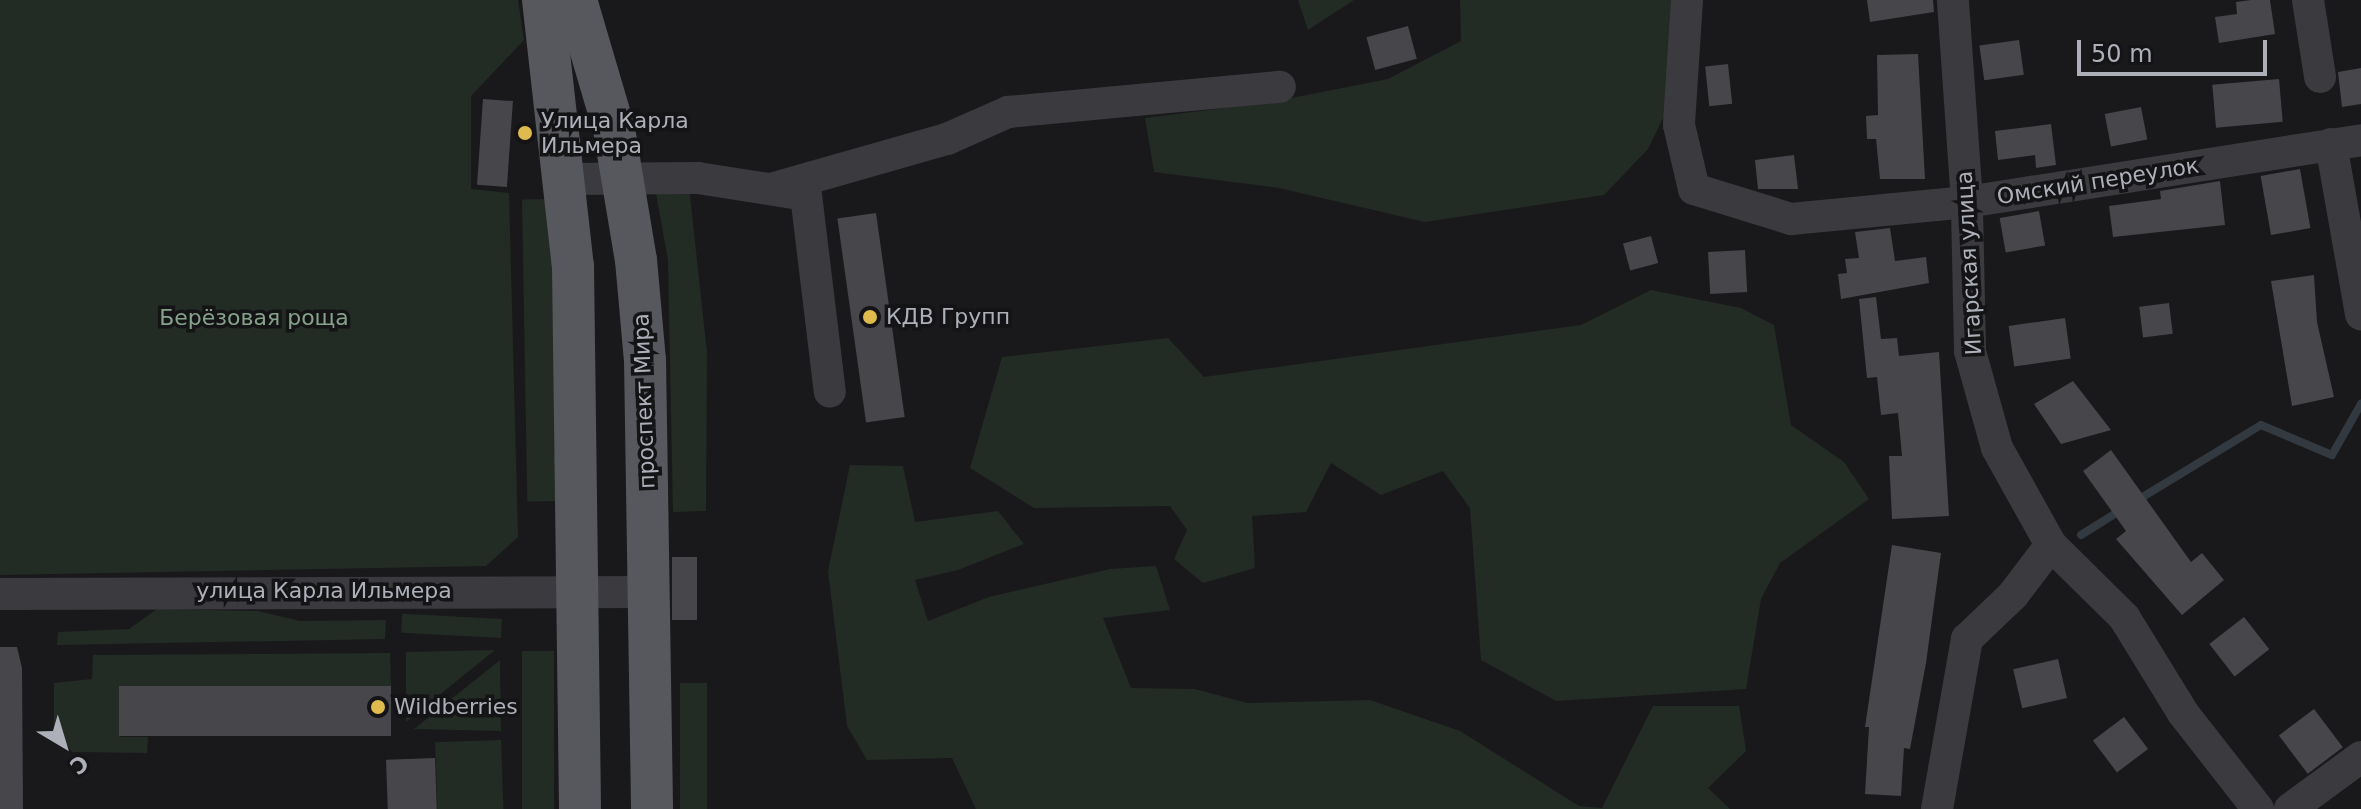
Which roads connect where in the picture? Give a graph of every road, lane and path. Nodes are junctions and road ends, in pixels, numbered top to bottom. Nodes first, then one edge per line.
1 (543, 0) edge
2 (576, 0) edge
3 (1687, 0) edge
4 (1953, 0) edge
5 (2308, 0) edge
6 (2320, 77) dead end
7 (1280, 87) dead end
8 (2346, 142) edge
9 (622, 175) junction
10 (566, 179) junction
11 (771, 189) junction
12 (1967, 202) junction
13 (2361, 314) edge
14 (830, 392) dead end
15 (2051, 545) junction
16 (649, 592) junction
17 (576, 593) junction
18 (0, 594) edge
19 (2361, 757) edge
20 (580, 809) edge
21 (652, 809) edge
22 (1937, 809) edge
23 (2258, 809) edge
24 (2290, 809) edge

1 - 10 main road
2 - 9 main road, проспект Мира
3 - 12 street, Омский переулок
4 - 12 street, Игарская улица
5 - 6 street
7 - 11 street
8 - 12 street, Омский переулок
8 - 13 street
9 - 10 street
9 - 11 street
9 - 16 main road, проспект Мира
10 - 17 main road
11 - 14 street
12 - 15 street, Игарская улица
15 - 22 street
15 - 23 street, Игарская улица
16 - 17 street, улица Карла Ильмера
16 - 21 main road, проспект Мира
17 - 18 street, улица Карла Ильмера
17 - 20 main road
19 - 24 street

